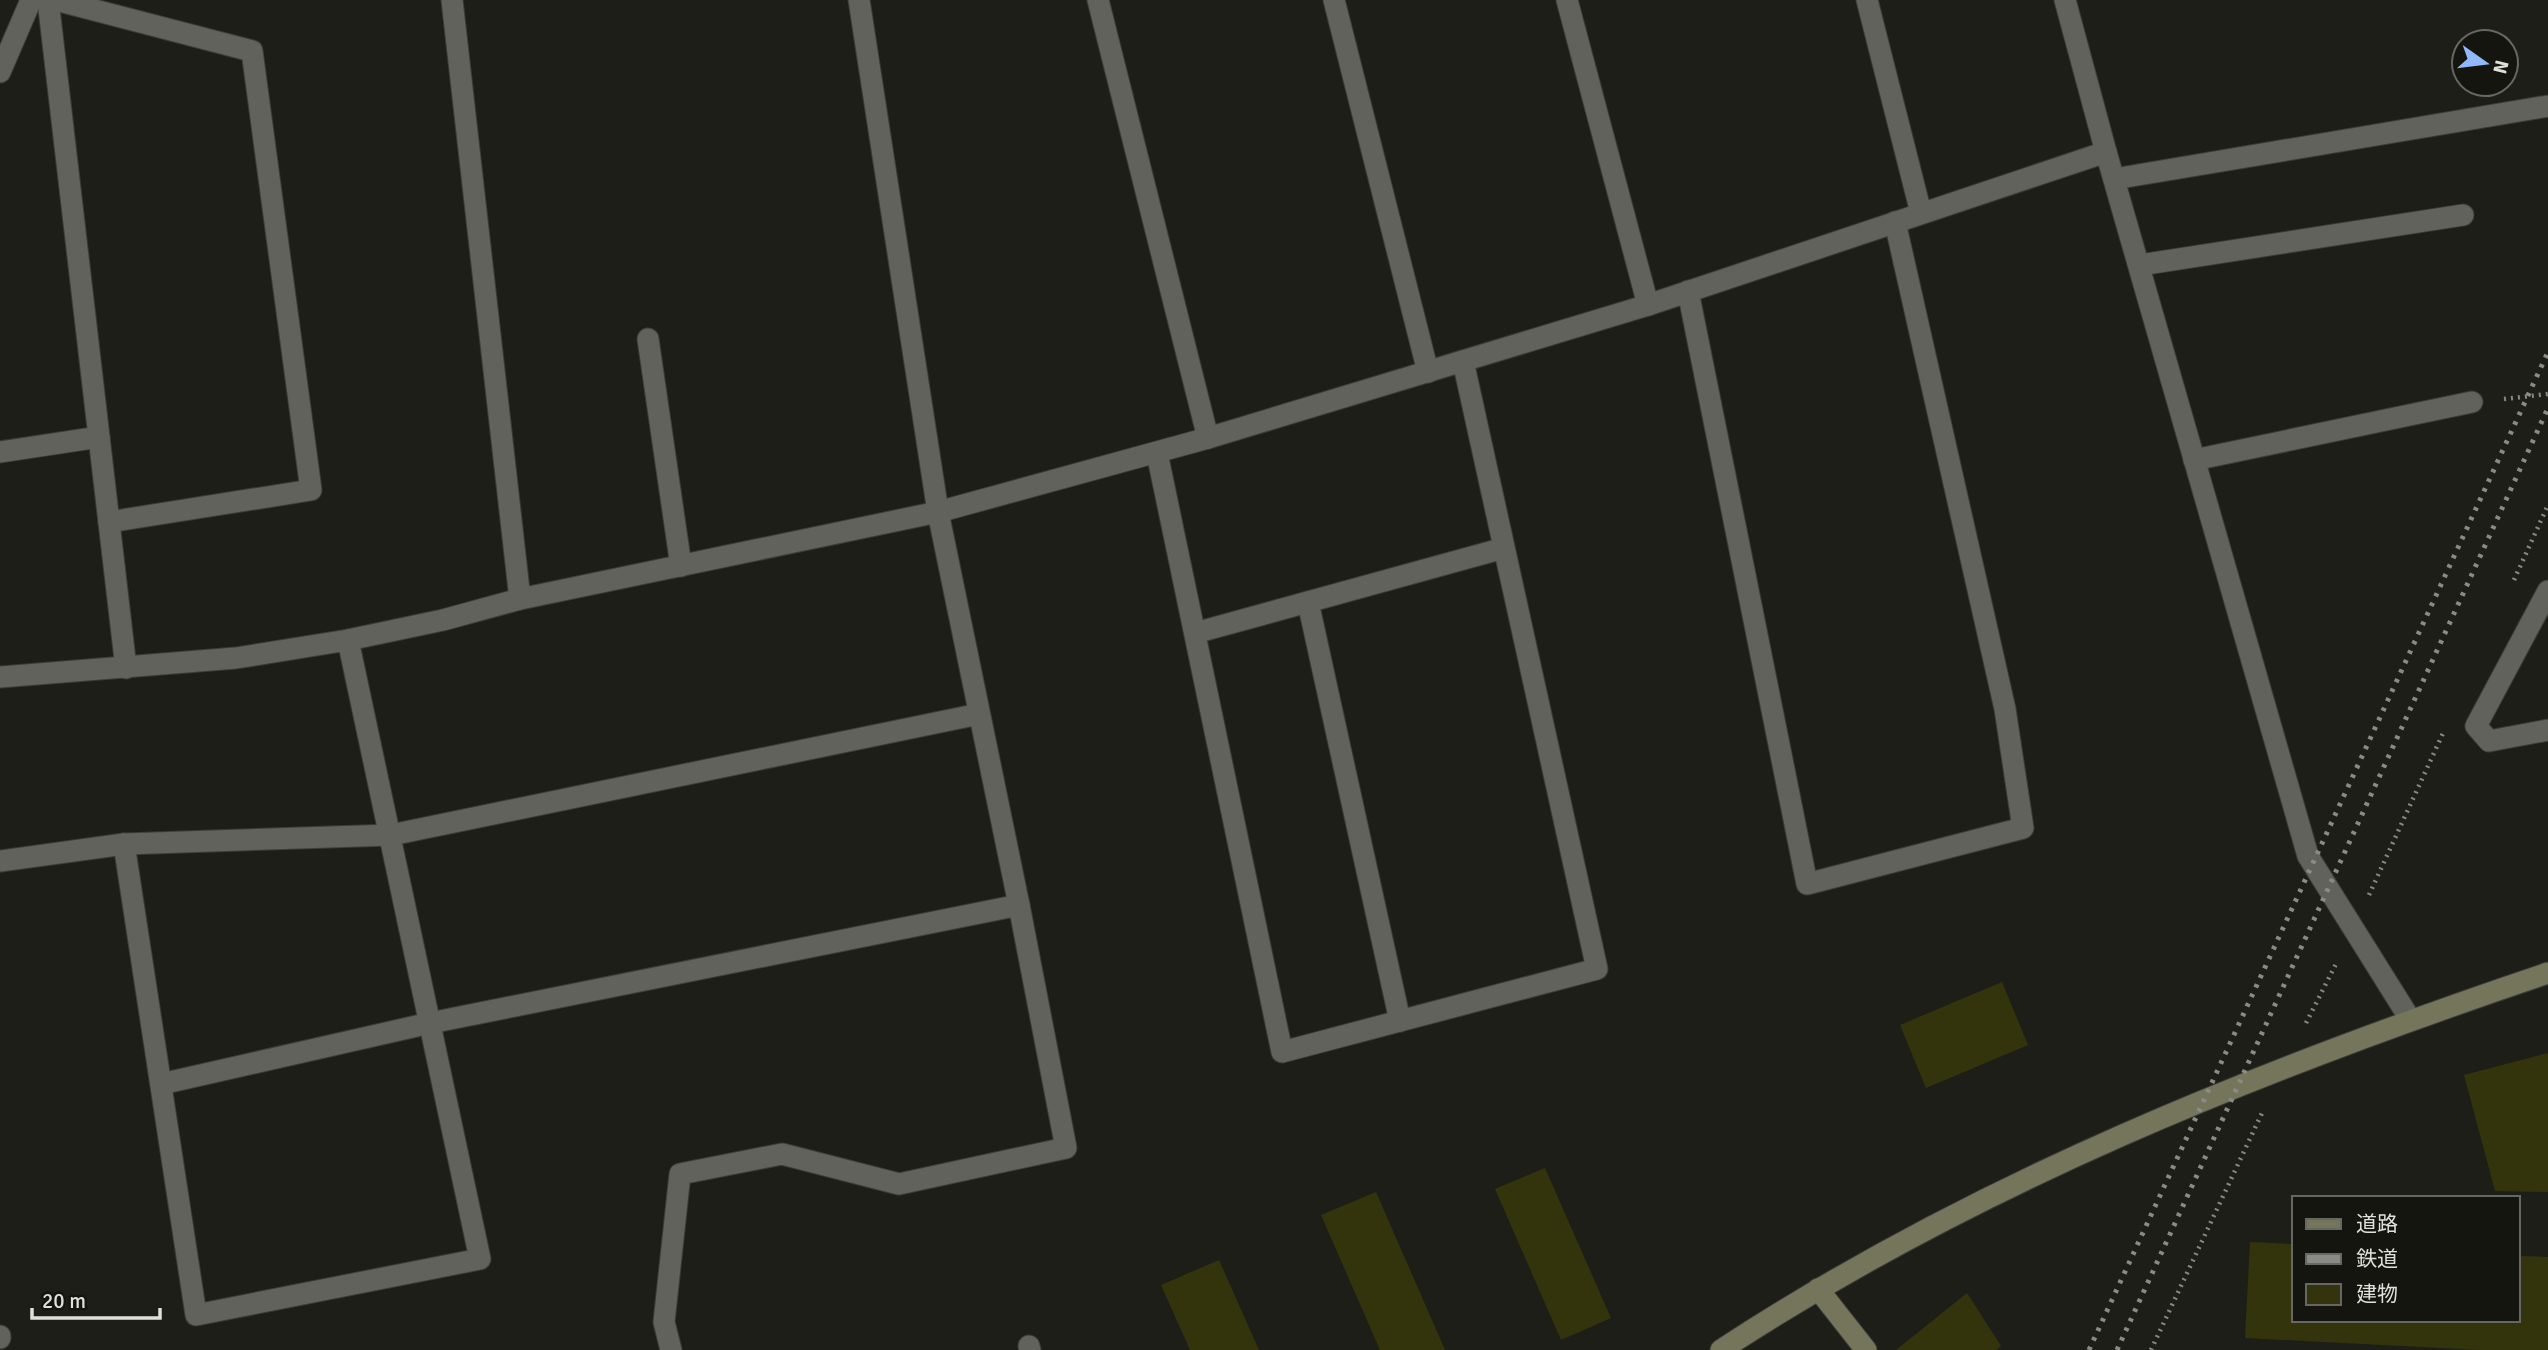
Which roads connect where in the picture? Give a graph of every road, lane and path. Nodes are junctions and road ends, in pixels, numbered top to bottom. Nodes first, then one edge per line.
1 (31, 0) edge
2 (48, 0) edge
3 (55, 0) edge
4 (452, 0) edge
5 (859, 0) edge
6 (1098, 0) edge
7 (1334, 0) edge
8 (1567, 0) edge
9 (1867, 0) edge
10 (2065, 0) edge
11 (0, 72) edge
12 (2548, 106) edge
13 (2106, 152) junction
14 (2115, 179) junction
15 (1921, 213) junction
16 (2463, 215) dead end
17 (1895, 222) junction
18 (2140, 265) junction
19 (1688, 291) junction
20 (1648, 304) junction
21 (648, 339) dead end
22 (1463, 361) junction
23 (1428, 372) junction
24 (2548, 394) edge
25 (2472, 402) joint
26 (99, 437) junction
27 (1208, 438) junction
28 (0, 452) edge
29 (1157, 453) junction
30 (2194, 460) junction
31 (938, 512) junction
32 (109, 522) junction
33 (1504, 548) junction
34 (681, 566) junction
35 (2548, 591) edge
36 (520, 599) junction
37 (1308, 602) junction
38 (1195, 633) junction
39 (348, 640) junction
40 (126, 668) junction
41 (0, 677) edge
42 (979, 715) junction
43 (2548, 730) edge
44 (391, 835) junction
45 (124, 844) junction
46 (0, 861) edge
47 (1018, 905) junction
48 (2548, 973) edge
49 (2410, 1019) junction
50 (1400, 1021) junction
51 (430, 1023) junction
52 (161, 1084) junction
53 (1818, 1289) junction
54 (671, 1350) edge
55 (1721, 1350) edge
56 (1866, 1350) edge

1 - 11 street
2 - 26 street
3 - 32 street
4 - 36 street
5 - 31 street
6 - 27 street
7 - 23 street
8 - 20 street
9 - 15 street
10 - 13 street
12 - 14 street
13 - 14 street
13 - 15 street
14 - 18 street
15 - 17 street
16 - 18 street
17 - 19 street
17 - 19 street
18 - 30 street
19 - 20 street
20 - 22 street
21 - 34 street
22 - 23 street
22 - 33 street
23 - 27 street
24 - 25 path
25 - 30 street
26 - 28 street
26 - 32 street
27 - 29 street
29 - 31 street
29 - 38 street
30 - 49 street
31 - 34 street
31 - 42 street
32 - 40 street
33 - 37 street
33 - 50 street
34 - 36 street
35 - 43 street
36 - 39 street
37 - 38 street
37 - 50 street
38 - 50 street
39 - 40 street
39 - 44 street
40 - 41 street
42 - 44 street
42 - 47 street
44 - 45 street
44 - 51 street
45 - 46 street
45 - 52 street
47 - 51 street
47 - 54 street
48 - 49 street
49 - 53 street
51 - 52 street
51 - 52 street
53 - 55 street
53 - 56 street

